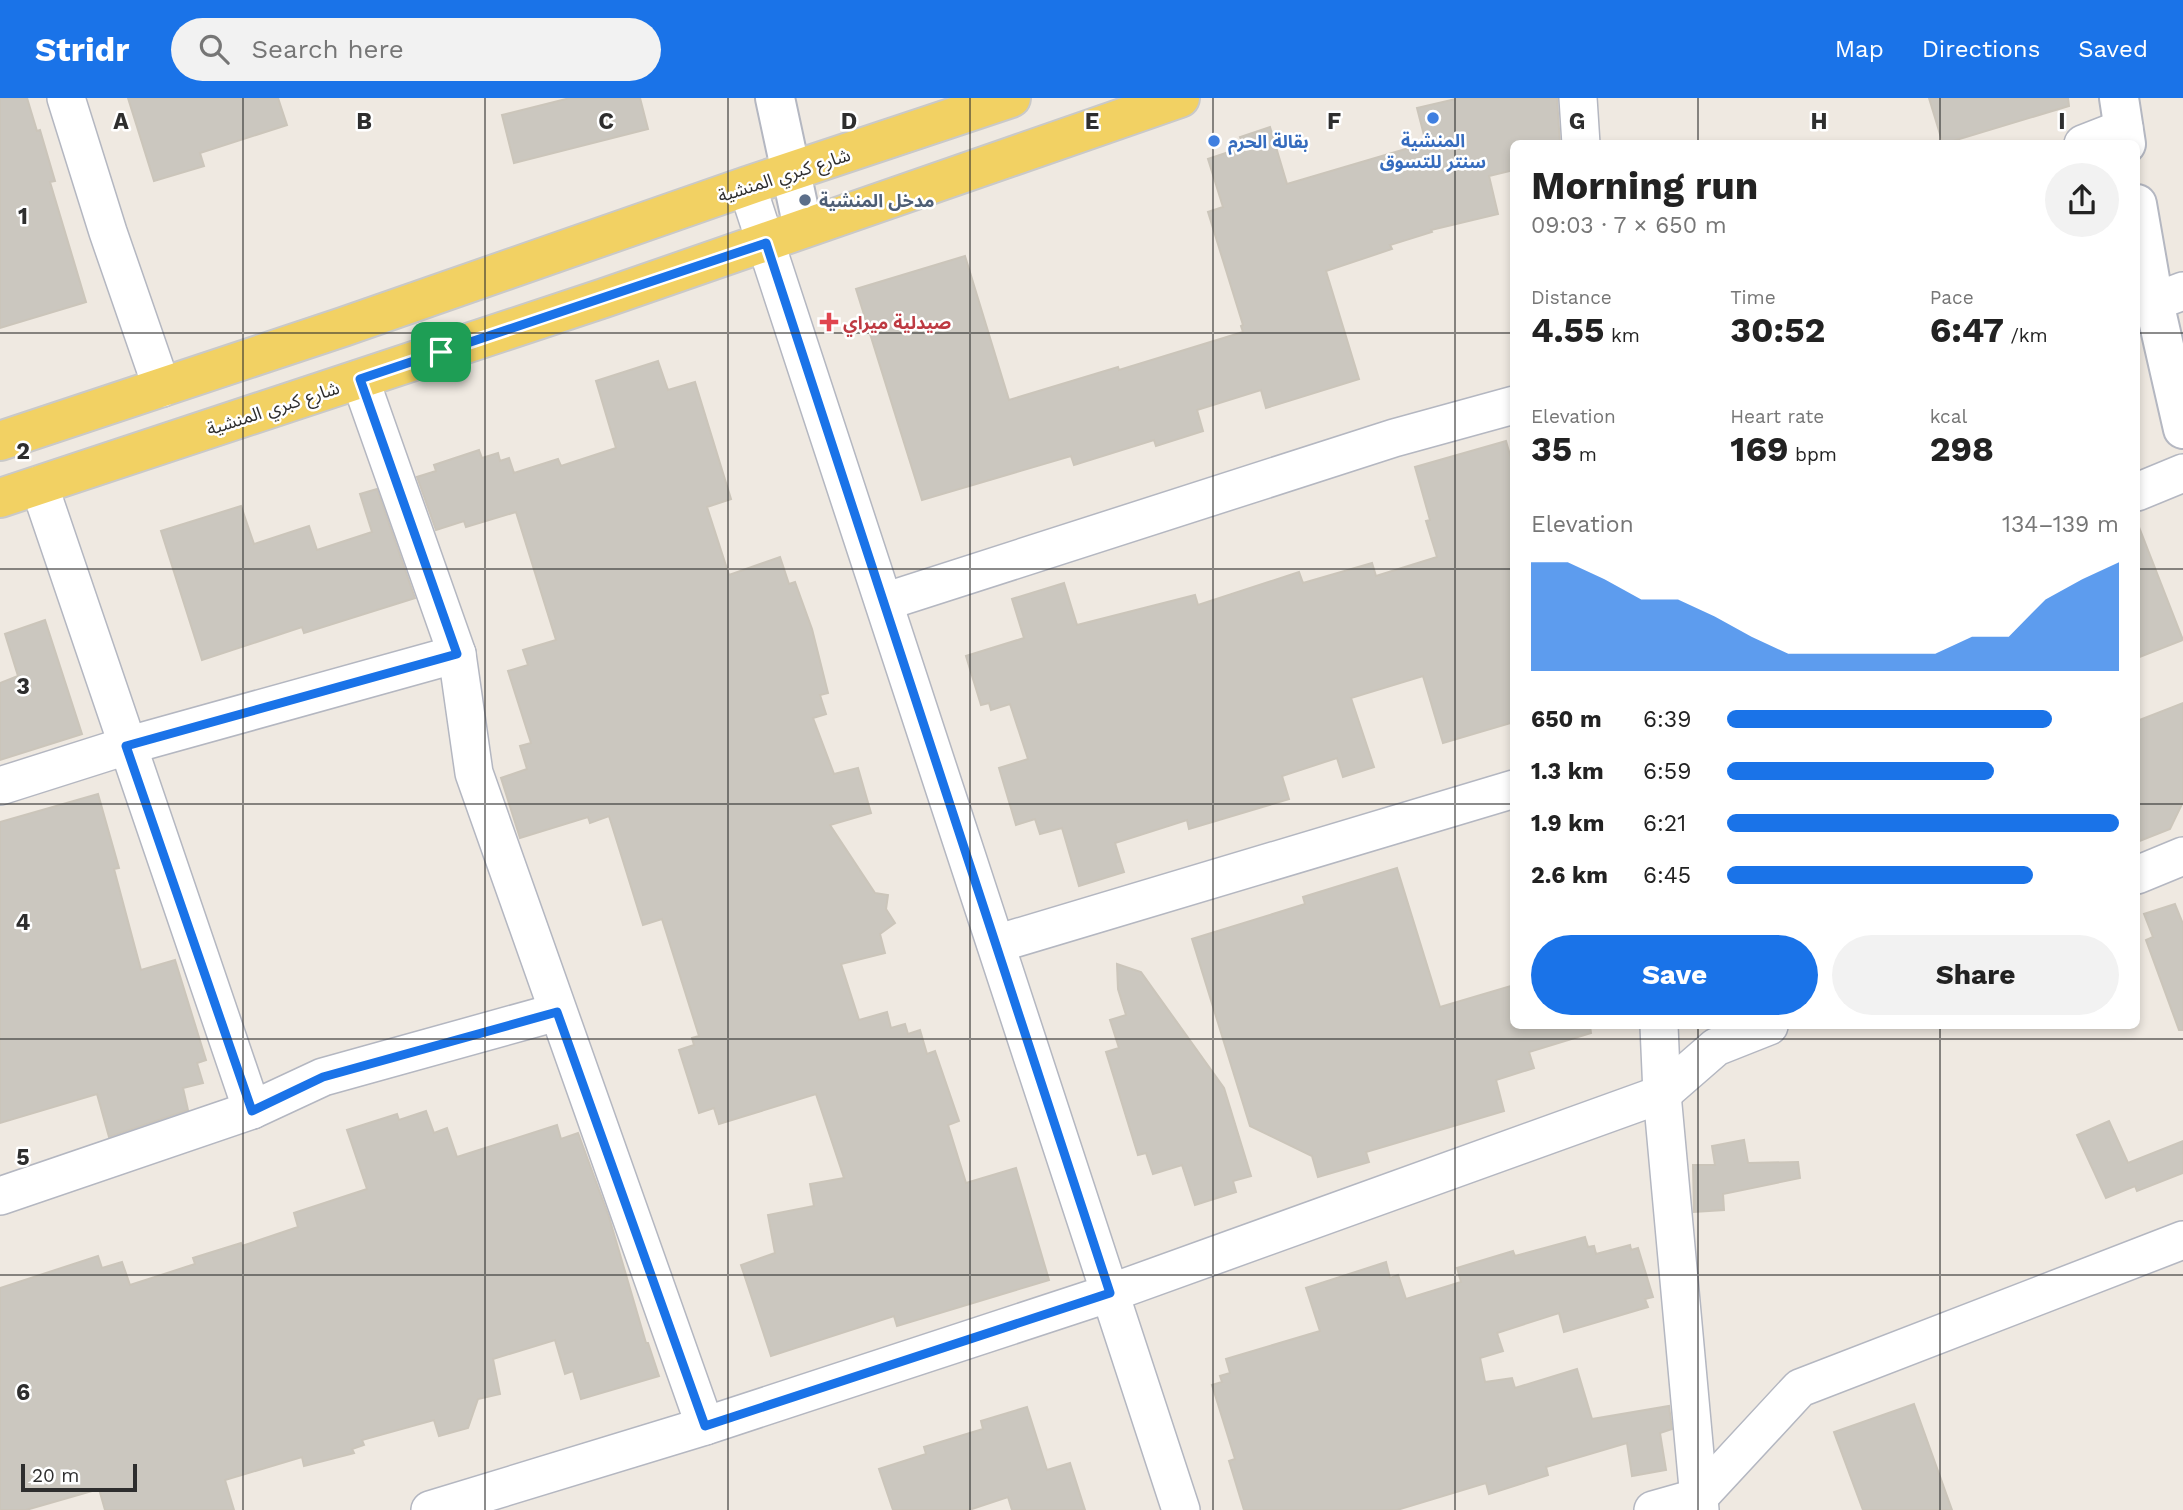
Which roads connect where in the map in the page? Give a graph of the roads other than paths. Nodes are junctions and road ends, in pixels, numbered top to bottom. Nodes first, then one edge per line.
1 (66, 98) edge
2 (775, 98) edge
3 (1011, 98) edge
4 (1180, 98) edge
5 (1578, 98) edge
6 (2123, 123) edge
7 (1581, 140) edge
8 (2090, 140) edge
9 (790, 173) junction
10 (747, 186) junction
11 (2140, 213) edge
12 (803, 228) junction
13 (766, 243) junction
14 (2168, 297) edge
15 (360, 379) junction
16 (162, 388) junction
17 (1510, 406) edge
18 (2183, 429) edge
19 (0, 441) edge
20 (2183, 473) edge
21 (39, 485) junction
22 (2140, 491) edge
23 (0, 498) edge
24 (884, 602) junction
25 (457, 654) junction
26 (126, 746) junction
27 (0, 786) edge
28 (1510, 790) edge
29 (2183, 856) edge
30 (2140, 874) edge
31 (996, 944) junction
32 (557, 1012) junction
33 (1659, 1029) edge
34 (1761, 1029) edge
35 (1662, 1094) junction
36 (252, 1111) junction
37 (0, 1196) edge
38 (2183, 1240) edge
39 (1110, 1293) junction
40 (705, 1426) junction
41 (1700, 1503) edge
42 (430, 1510) edge
43 (1181, 1510) edge
44 (1653, 1510) edge

1 - 16 street
2 - 9 street
3 - 9 main road, شارع كبري المنشية
4 - 12 main road, شارع كبري المنشية
5 - 7 street
6 - 8 street
9 - 10 main road, شارع كبري المنشية
9 - 12 street
10 - 13 street
10 - 16 main road, شارع كبري المنشية
11 - 14 street
12 - 13 main road, شارع كبري المنشية
13 - 15 main road, شارع كبري المنشية
13 - 24 street
14 - 18 street
15 - 21 main road, شارع كبري المنشية
15 - 25 street
16 - 19 main road, شارع كبري المنشية
17 - 24 street
20 - 22 street
21 - 23 main road, شارع كبري المنشية
21 - 26 street
24 - 31 street
25 - 26 street
25 - 32 street
26 - 27 street
26 - 36 street
28 - 31 street
29 - 30 street
31 - 39 street
32 - 36 street
32 - 40 street
33 - 35 street
34 - 35 street
35 - 39 street
35 - 41 street
36 - 37 street
38 - 41 street
39 - 40 street
39 - 43 street
40 - 42 street
41 - 44 street

